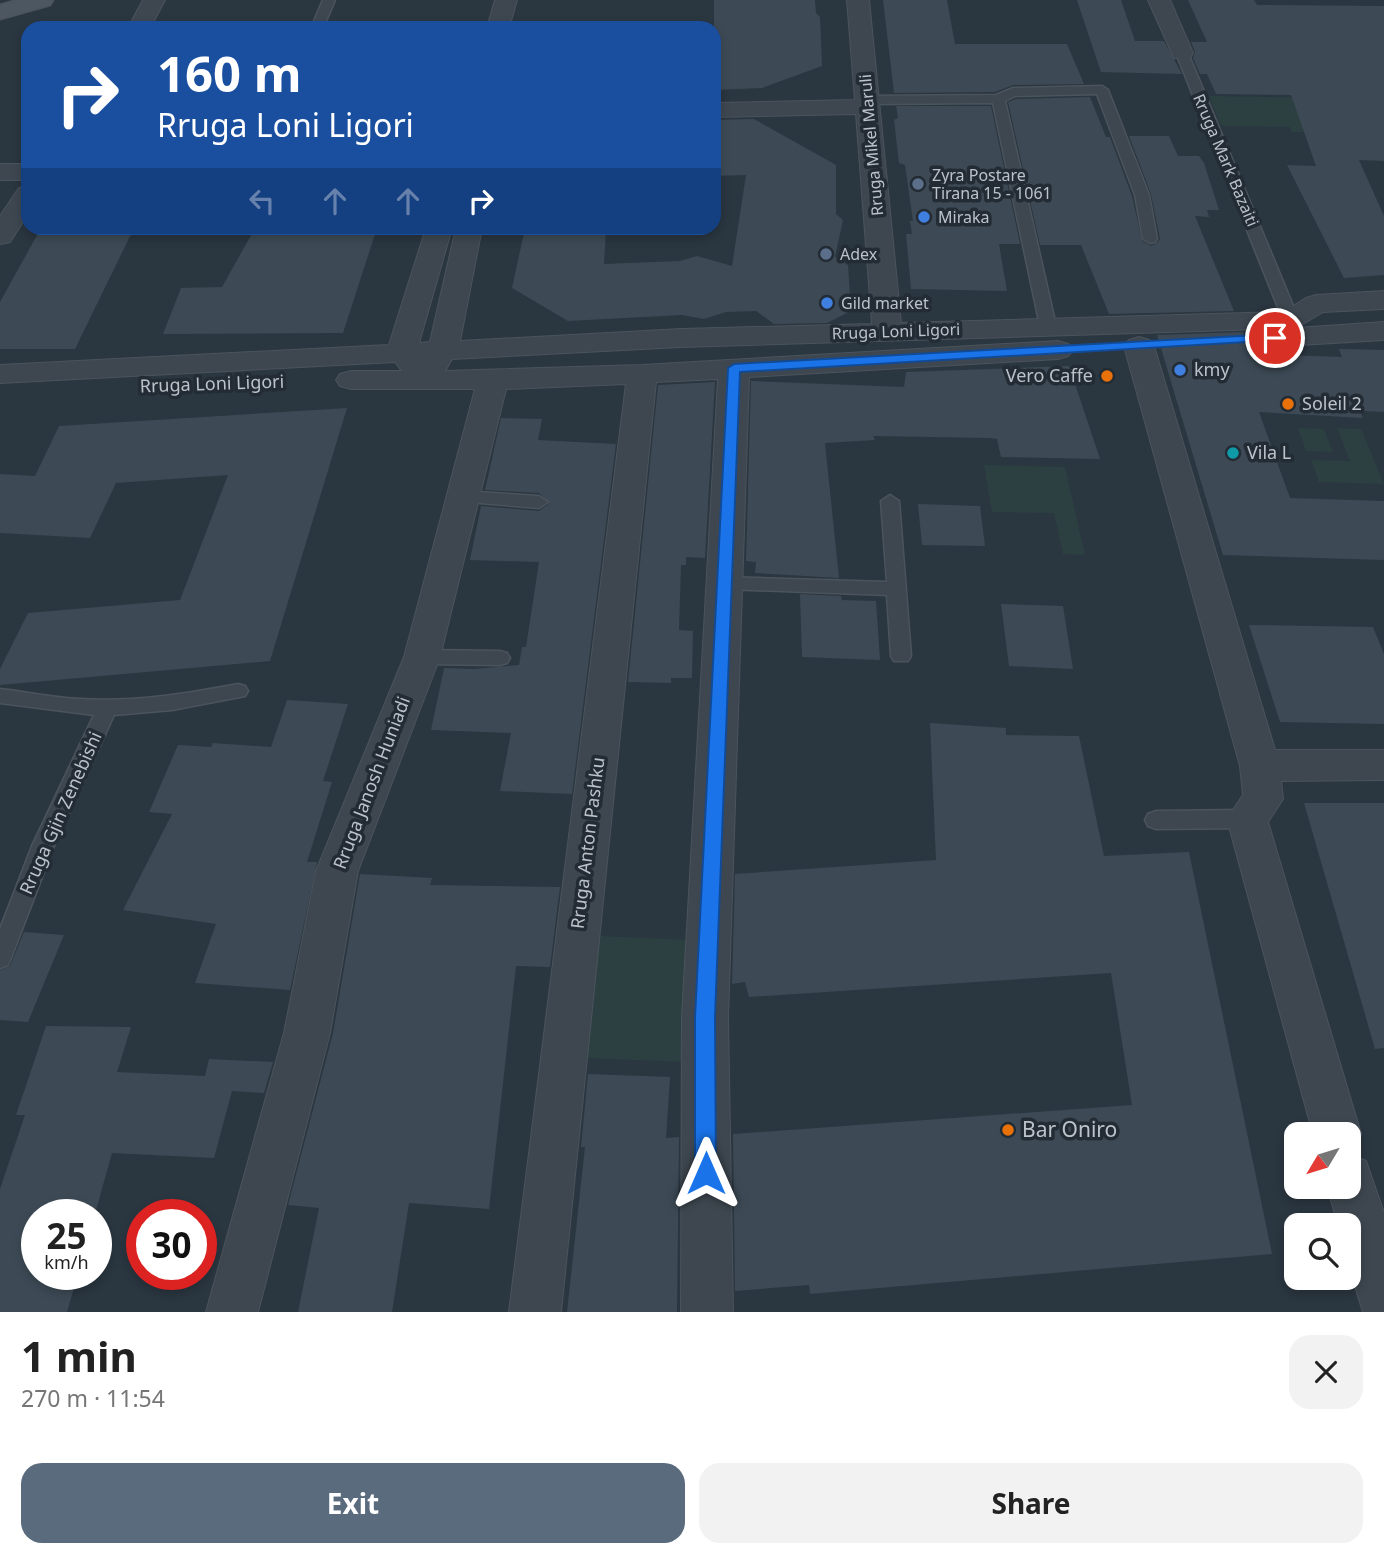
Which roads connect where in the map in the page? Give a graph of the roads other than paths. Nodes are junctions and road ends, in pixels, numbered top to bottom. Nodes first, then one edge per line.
1 (42, 0) edge
2 (154, 0) edge
3 (329, 0) edge
4 (506, 0) edge
5 (858, 0) edge
6 (1159, 0) edge
7 (0, 12) edge
8 (143, 21) edge
9 (320, 21) edge
10 (500, 21) edge
11 (1182, 53) joint
12 (998, 99) junction
13 (867, 104) junction
14 (721, 110) edge
15 (0, 172) edge
16 (21, 186) edge
17 (21, 202) edge
18 (437, 235) edge
19 (468, 235) edge
20 (0, 236) edge
21 (1150, 239) dead end
22 (1384, 300) edge
23 (1291, 320) junction
24 (1048, 326) junction
25 (887, 331) junction
26 (1384, 331) edge
27 (1139, 346) junction
28 (443, 350) junction
29 (403, 353) junction
30 (734, 368) junction
31 (642, 373) junction
32 (0, 374) edge
33 (424, 379) junction
34 (493, 380) junction
35 (0, 391) edge
36 (462, 497) junction
37 (890, 501) dead end
38 (539, 502) dead end
39 (724, 583) junction
40 (896, 589) junction
41 (422, 656) junction
42 (901, 656) dead end
43 (500, 658) dead end
44 (239, 691) dead end
45 (0, 696) edge
46 (108, 707) junction
47 (1384, 765) edge
48 (1259, 766) junction
49 (1247, 819) junction
50 (1156, 820) dead end
51 (0, 958) edge
52 (1333, 1122) edge
53 (1355, 1199) edge
54 (1384, 1299) edge
55 (232, 1312) edge
56 (535, 1312) edge
57 (707, 1312) edge

1 - 7 main road
2 - 8 street
3 - 9 lane
4 - 10 street
5 - 13 street, Rruga Mikel Maruli
6 - 11 street, Rruga Mark Bazaiti
11 - 23 lane, Rruga Mark Bazaiti
12 - 13 lane
12 - 21 lane
12 - 24 lane
13 - 14 street
13 - 25 street, Rruga Mikel Maruli
15 - 16 street
17 - 20 street
18 - 29 street
19 - 28 street
22 - 23 street, Rruga Loni Ligori
23 - 24 street, Rruga Loni Ligori
24 - 25 street, Rruga Loni Ligori
25 - 28 street, Rruga Loni Ligori
26 - 27 street, Rruga Loni Ligori
27 - 30 street, Rruga Loni Ligori
27 - 48 street
28 - 29 street, Rruga Loni Ligori
28 - 33 street
29 - 32 street, Rruga Loni Ligori
29 - 33 street
30 - 31 street, Rruga Loni Ligori
30 - 39 street
31 - 34 street, Rruga Loni Ligori
31 - 56 street, Rruga Anton Pashku
33 - 34 street, Rruga Loni Ligori
33 - 35 street, Rruga Loni Ligori
34 - 36 street, Rruga Janosh Huniadi
36 - 38 lane
36 - 41 street, Rruga Janosh Huniadi
37 - 40 lane
39 - 40 lane
39 - 57 street
40 - 42 lane
41 - 43 lane
41 - 55 street, Rruga Janosh Huniadi
44 - 46 lane, Rruga Gjin Zenebishi
45 - 46 lane, Rruga Gjin Zenebishi
46 - 51 lane, Rruga Gjin Zenebishi
47 - 48 street
48 - 49 street
49 - 50 lane
49 - 52 street
53 - 54 street

